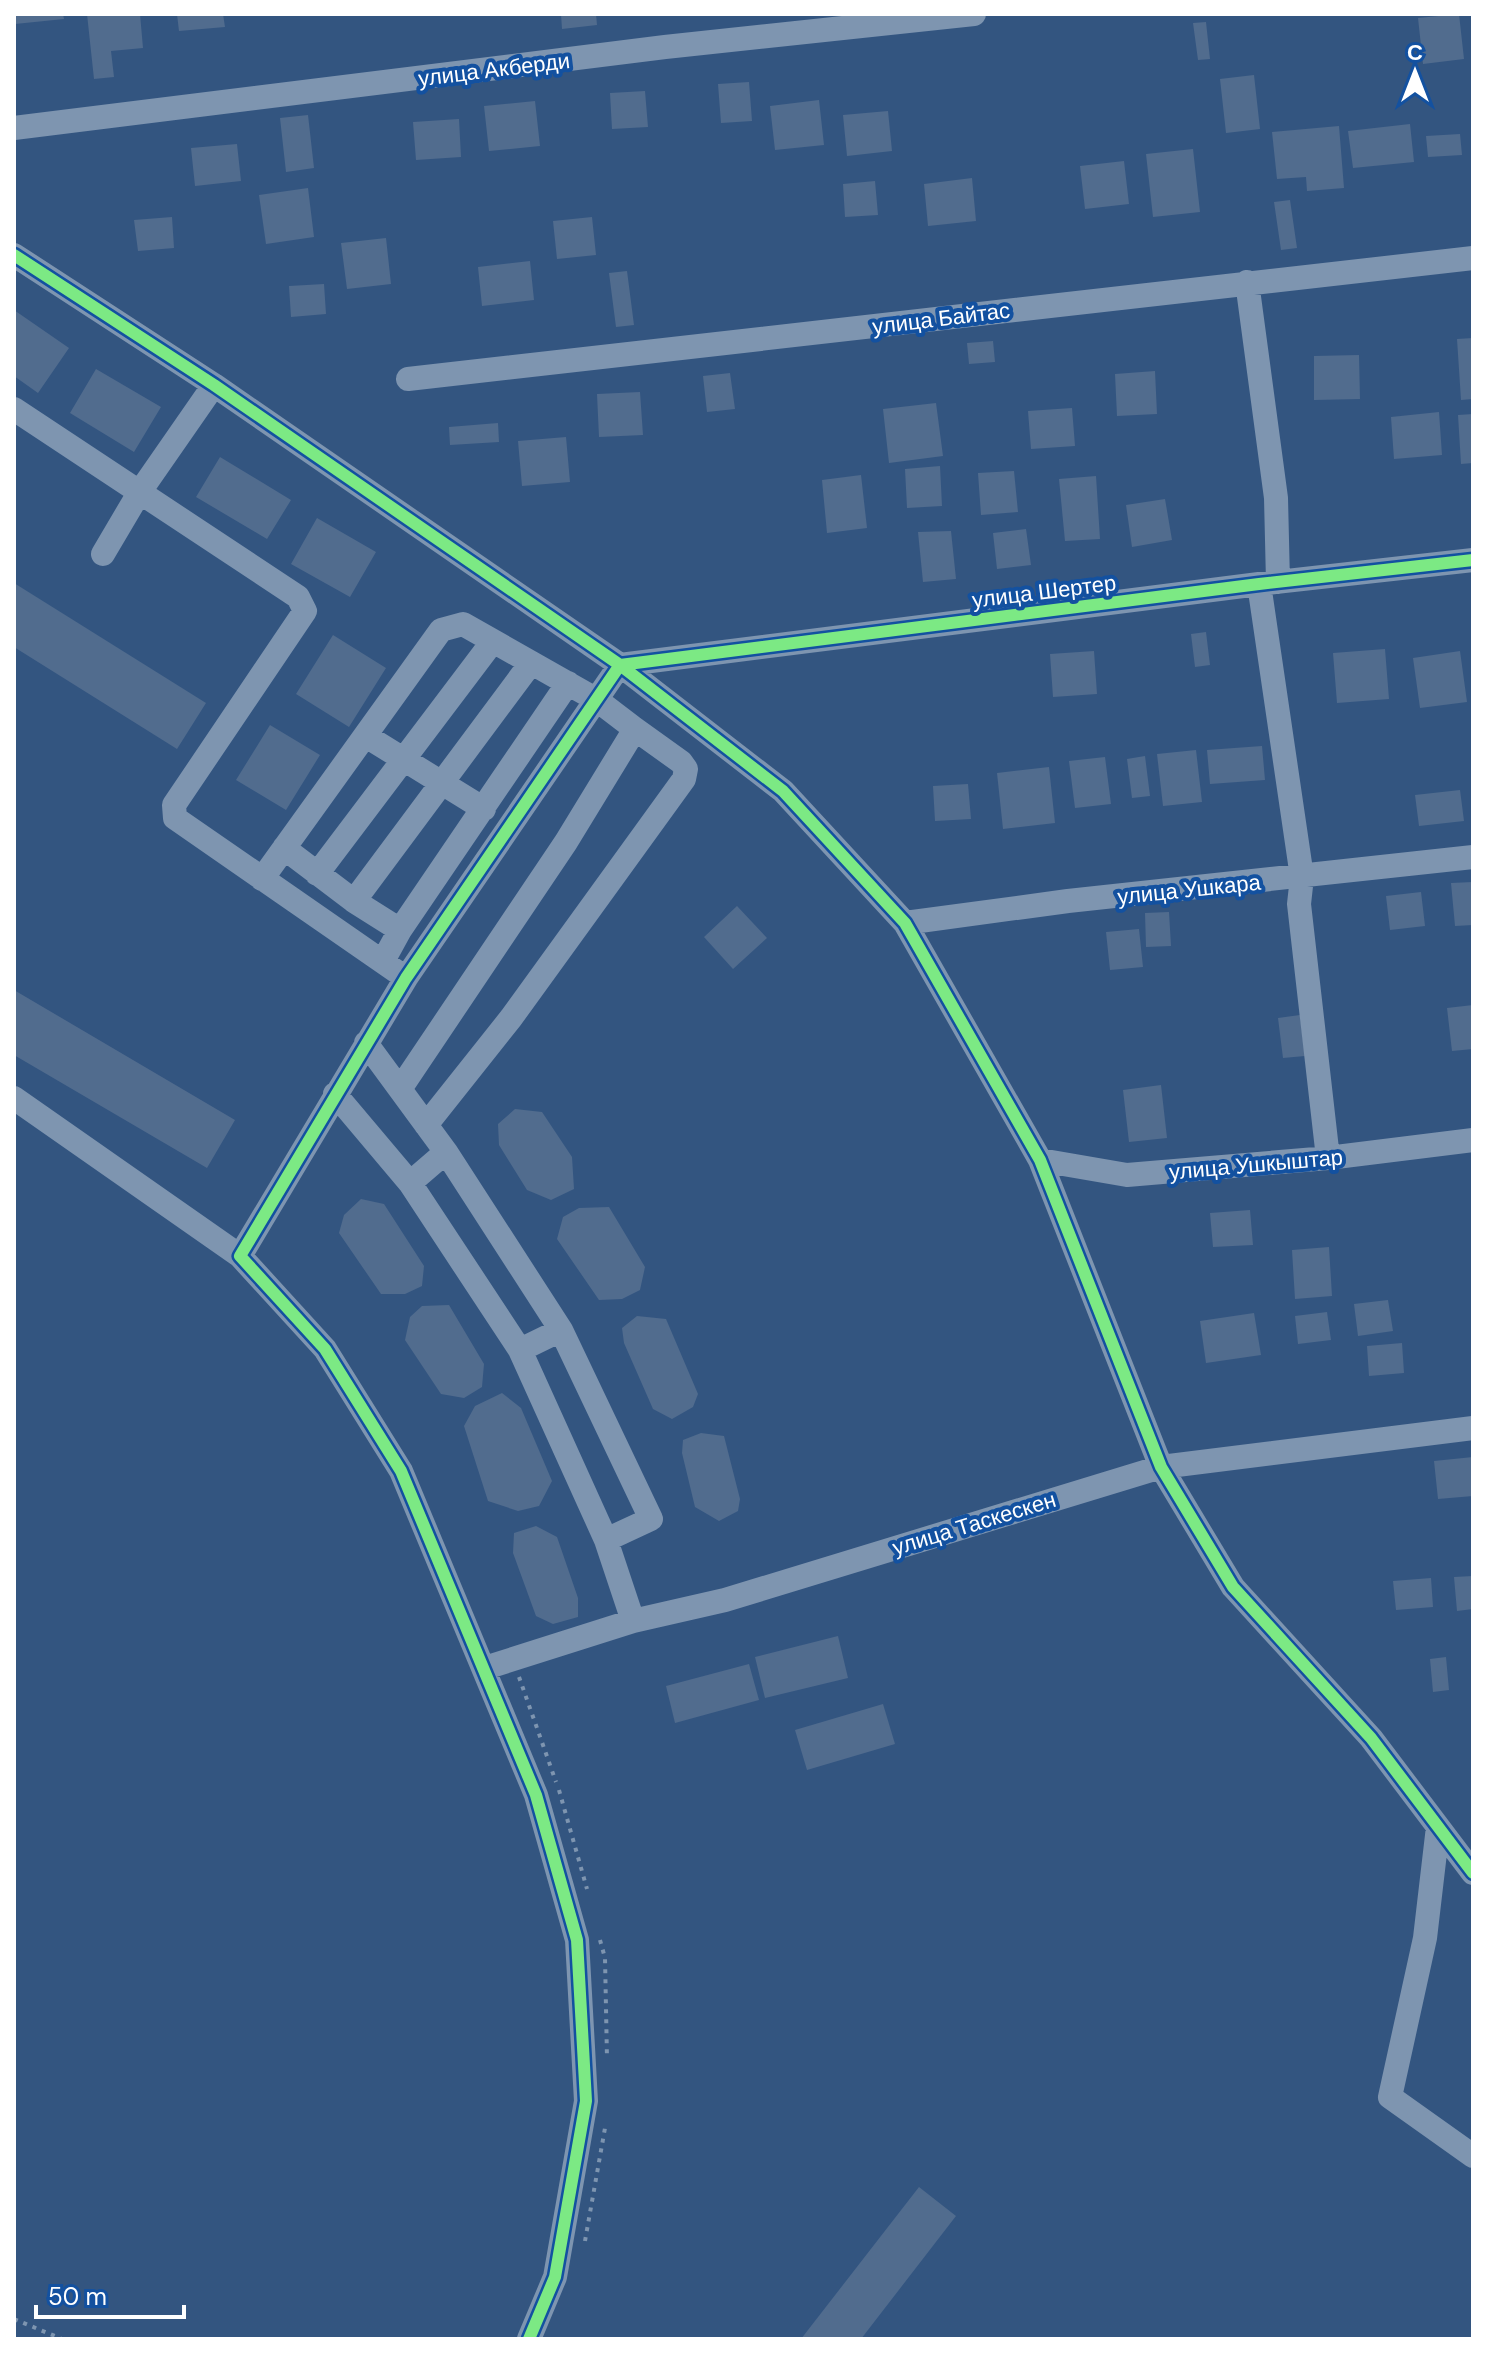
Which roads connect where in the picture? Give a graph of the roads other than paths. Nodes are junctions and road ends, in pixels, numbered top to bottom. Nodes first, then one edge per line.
1 (974, 14) edge
2 (14, 128) edge
3 (14, 255) edge
4 (1473, 258) edge
5 (1247, 282) junction
6 (408, 379) dead end
7 (214, 385) junction
8 (14, 409) edge
9 (139, 493) junction
10 (103, 554) dead end
11 (1473, 560) edge
12 (1269, 583) junction
13 (493, 641) junction
14 (531, 663) junction
15 (620, 665) junction
16 (568, 683) junction
17 (597, 700) junction
18 (635, 729) junction
19 (366, 736) junction
20 (405, 758) junction
21 (442, 784) junction
22 (484, 809) junction
23 (284, 848) junction
24 (1473, 857) edge
25 (317, 874) junction
26 (1302, 877) junction
27 (262, 879) junction
28 (354, 901) junction
29 (905, 923) junction
30 (400, 930) junction
31 (383, 961) junction
32 (406, 978) junction
33 (366, 1043) junction
34 (400, 1089) junction
35 (335, 1094) junction
36 (14, 1098) edge
37 (426, 1125) junction
38 (1473, 1140) edge
39 (446, 1152) junction
40 (1328, 1158) junction
41 (1040, 1160) junction
42 (410, 1183) junction
43 (240, 1256) junction
44 (561, 1330) junction
45 (520, 1350) junction
46 (1473, 1428) edge
47 (1161, 1467) junction
48 (606, 1540) junction
49 (633, 1621) junction
50 (485, 1668) junction
51 (1438, 1827) junction
52 (1473, 1873) edge
53 (1473, 2156) edge
54 (529, 2339) edge

1 - 2 street, улица Акберди
3 - 7 street
4 - 5 street, улица Байтас
5 - 6 street, улица Байтас
5 - 12 street
7 - 9 street
7 - 15 street
8 - 9 street
9 - 10 street
9 - 27 street
11 - 12 street, улица Шертер
12 - 15 street, улица Шертер
12 - 26 street
13 - 14 street
13 - 19 street
13 - 20 street
14 - 16 street
14 - 21 street
15 - 17 street
15 - 29 street
16 - 17 street
16 - 22 street
17 - 18 street
17 - 32 street
18 - 34 street
18 - 37 street
19 - 20 street
19 - 23 street
20 - 21 street
20 - 25 street
21 - 22 street
21 - 28 street
22 - 30 street
23 - 25 street
23 - 27 street
24 - 26 street, улица Ушкара
25 - 28 street
26 - 29 street, улица Ушкара
26 - 40 street
27 - 31 street
28 - 30 street
29 - 41 street
30 - 31 street
31 - 32 street
32 - 33 street
33 - 34 street
33 - 35 street
34 - 37 street
35 - 42 street
35 - 43 street
36 - 43 street
37 - 39 street
38 - 40 street, улица Ушкыштар
39 - 42 street
39 - 44 street
40 - 41 street, улица Ушкыштар
41 - 47 street
42 - 45 street
43 - 50 street
44 - 45 street
44 - 48 street
45 - 48 street
46 - 47 street, улица Таскескен
47 - 49 street, улица Таскескен
47 - 51 street
48 - 49 street
49 - 50 street, улица Таскескен
50 - 54 street
51 - 52 street
51 - 53 street

